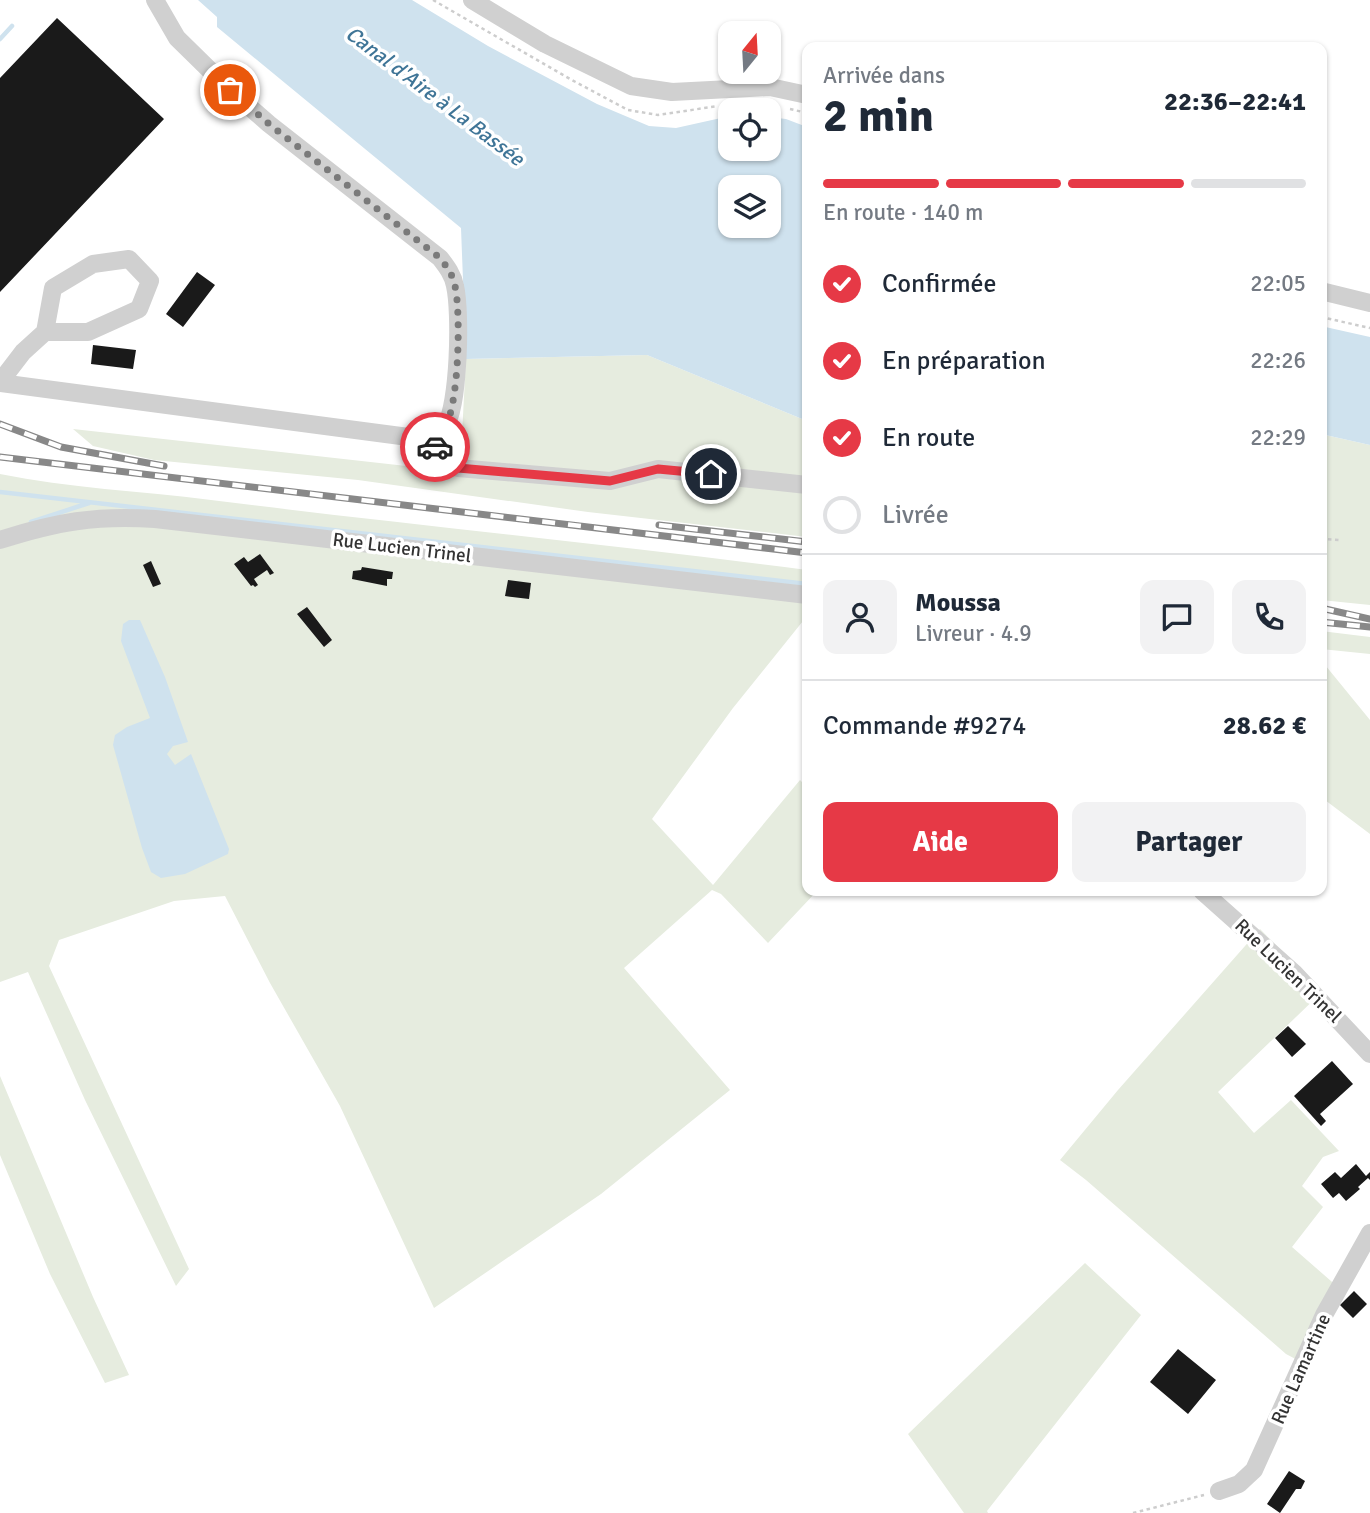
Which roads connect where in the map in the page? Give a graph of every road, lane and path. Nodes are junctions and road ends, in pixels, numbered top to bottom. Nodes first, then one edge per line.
1 (155, 0) edge
2 (472, 0) edge
3 (802, 94) edge
4 (1327, 292) edge
5 (1370, 303) edge
6 (1327, 318) edge
7 (1370, 328) edge
8 (45, 332) junction
9 (0, 382) edge
10 (432, 438) junction
11 (802, 484) edge
12 (0, 540) edge
13 (1327, 540) edge
14 (1340, 540) dead end
15 (802, 593) edge
16 (1208, 896) edge
17 (1370, 1054) edge
18 (1370, 1233) edge
19 (1219, 1491) joint
20 (1133, 1513) edge

1 - 10 street
2 - 3 street
4 - 5 street
6 - 7 path
8 - 8 street
8 - 9 street
9 - 10 street
10 - 11 street
12 - 15 street, Rue Lucien Trinel
13 - 14 path
16 - 17 street, Rue Lucien Trinel
18 - 19 street, Rue Lamartine
19 - 20 path

